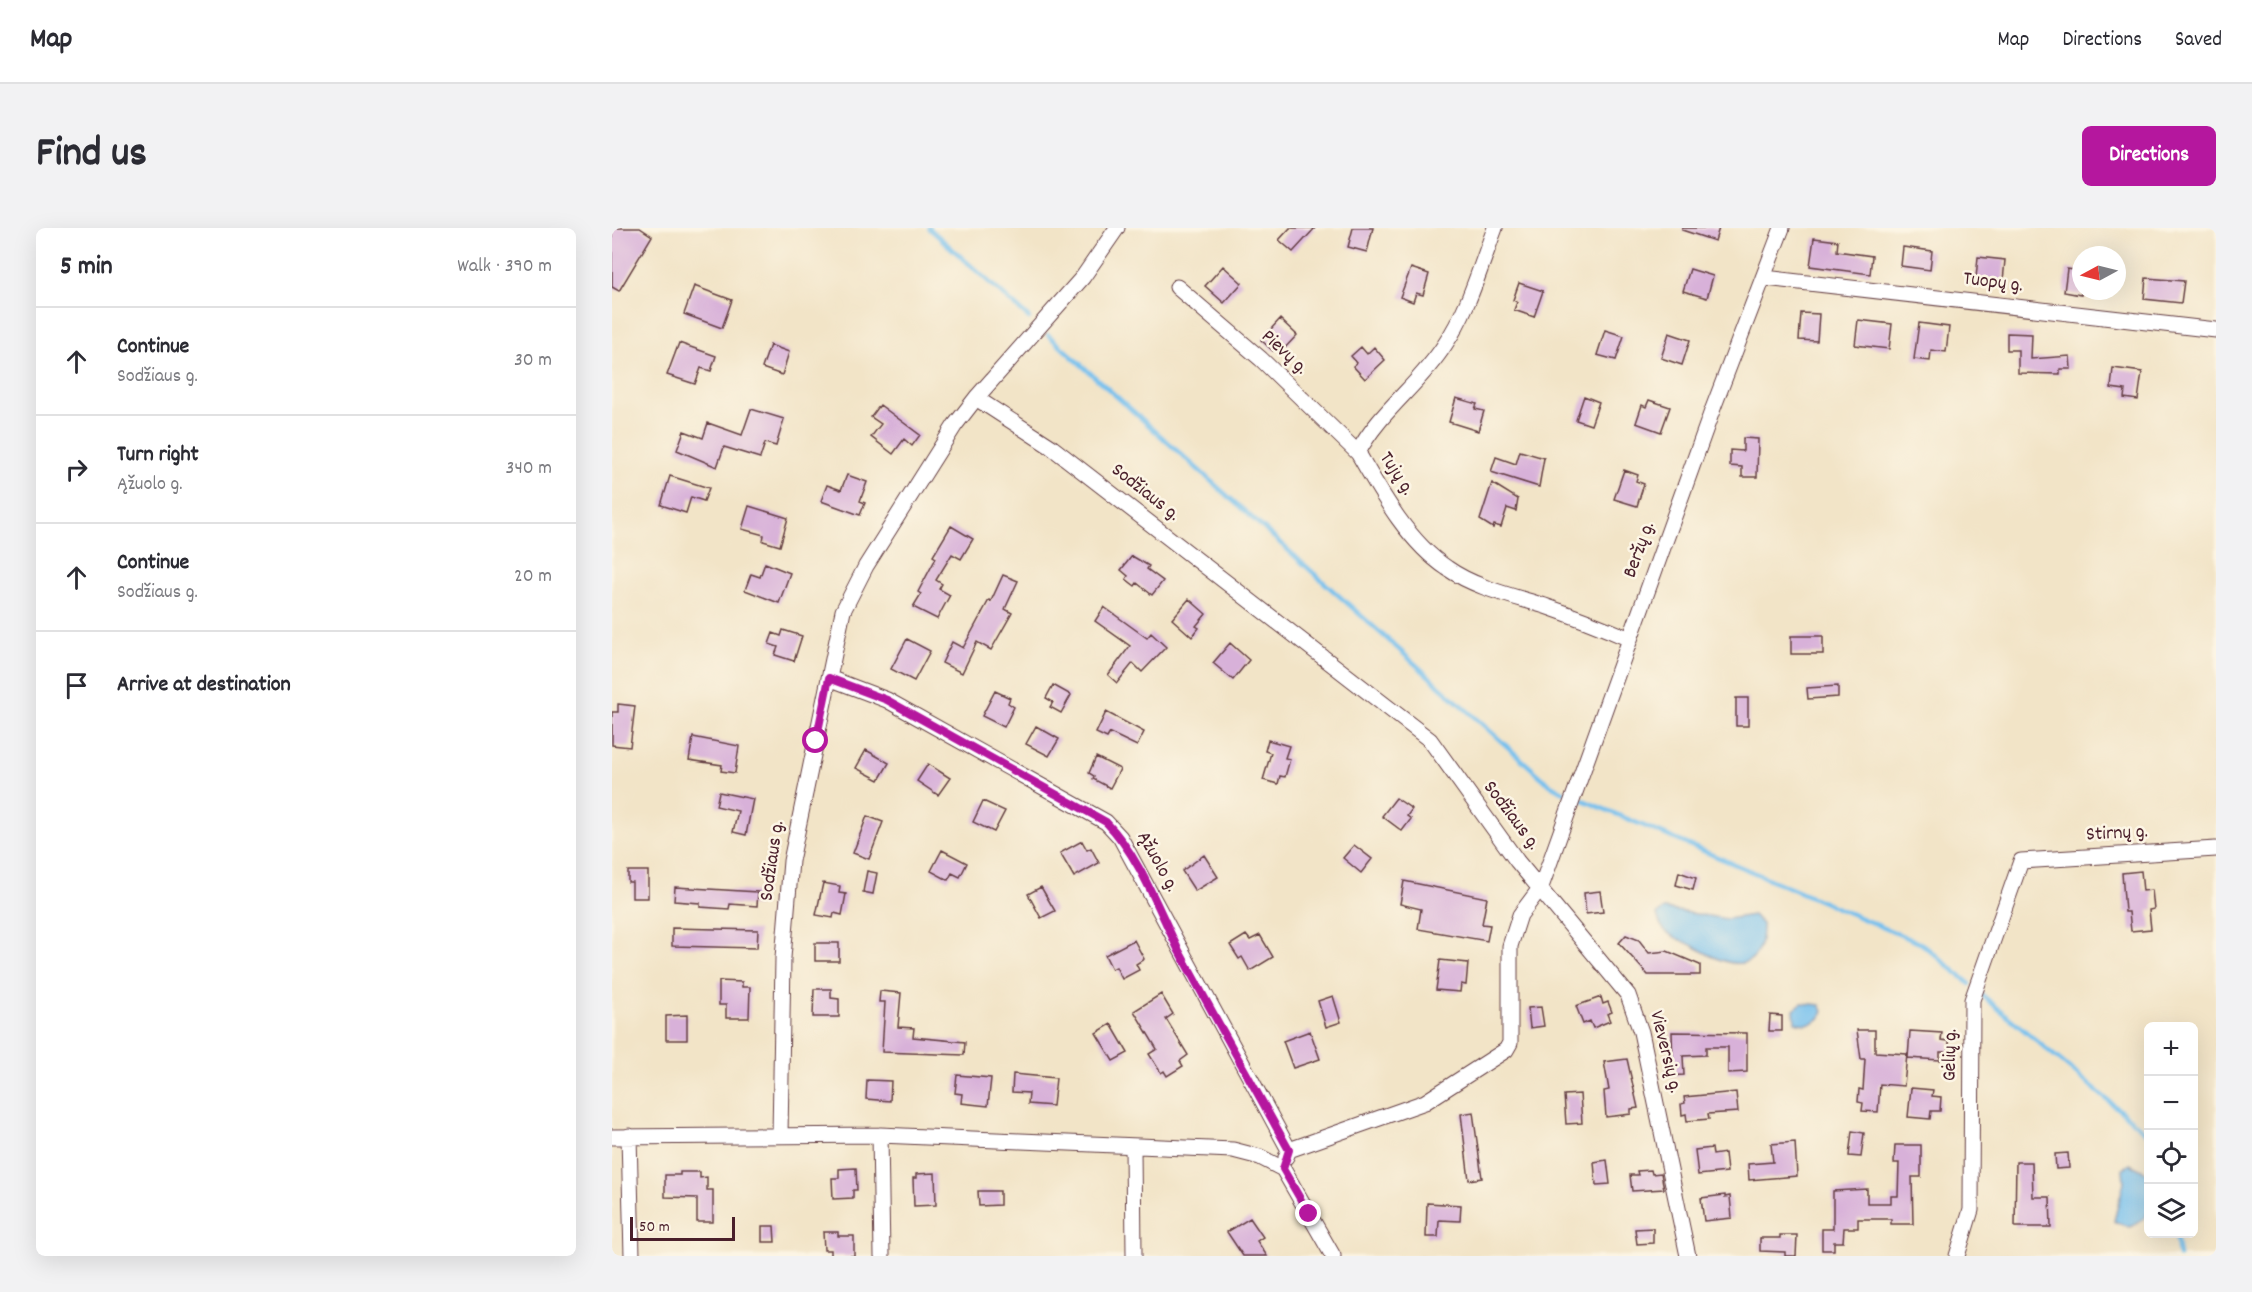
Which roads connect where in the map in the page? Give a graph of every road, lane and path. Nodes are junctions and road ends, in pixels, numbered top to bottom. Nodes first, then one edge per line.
1 (1117, 228) edge
2 (1495, 228) edge
3 (1782, 228) edge
4 (1765, 278) junction
5 (1177, 287) dead end
6 (2216, 330) edge
7 (976, 398) junction
8 (1358, 453) junction
9 (1630, 639) junction
10 (829, 678) junction
11 (2216, 849) edge
12 (2021, 861) joint
13 (1541, 886) junction
14 (880, 1135) junction
15 (629, 1136) junction
16 (780, 1136) junction
17 (612, 1137) edge
18 (1133, 1146) junction
19 (1289, 1150) junction
20 (1283, 1169) junction
21 (632, 1256) edge
22 (882, 1256) edge
23 (1134, 1256) edge
24 (1334, 1256) edge
25 (1688, 1256) edge
26 (1957, 1256) edge

1 - 7 street
2 - 8 street, Tujų g.
3 - 4 street, Beržų g.
4 - 6 street, Tuopų g.
4 - 9 street, Beržų g.
5 - 8 street, Pievų g.
7 - 10 street, Sodžiaus g.
7 - 13 street, Sodžiaus g.
8 - 9 street, Tujų g.
9 - 13 street, Beržų g.
10 - 16 street, Sodžiaus g.
10 - 19 street, Ąžuolo g.
11 - 12 street, Stirnų g.
12 - 26 street, Gėlių g.
13 - 19 street
13 - 25 street, Vieversių g.
14 - 16 street
14 - 18 street
14 - 22 street
15 - 16 street
15 - 17 street
15 - 21 street
18 - 20 street
18 - 23 street
19 - 20 street
20 - 24 street

